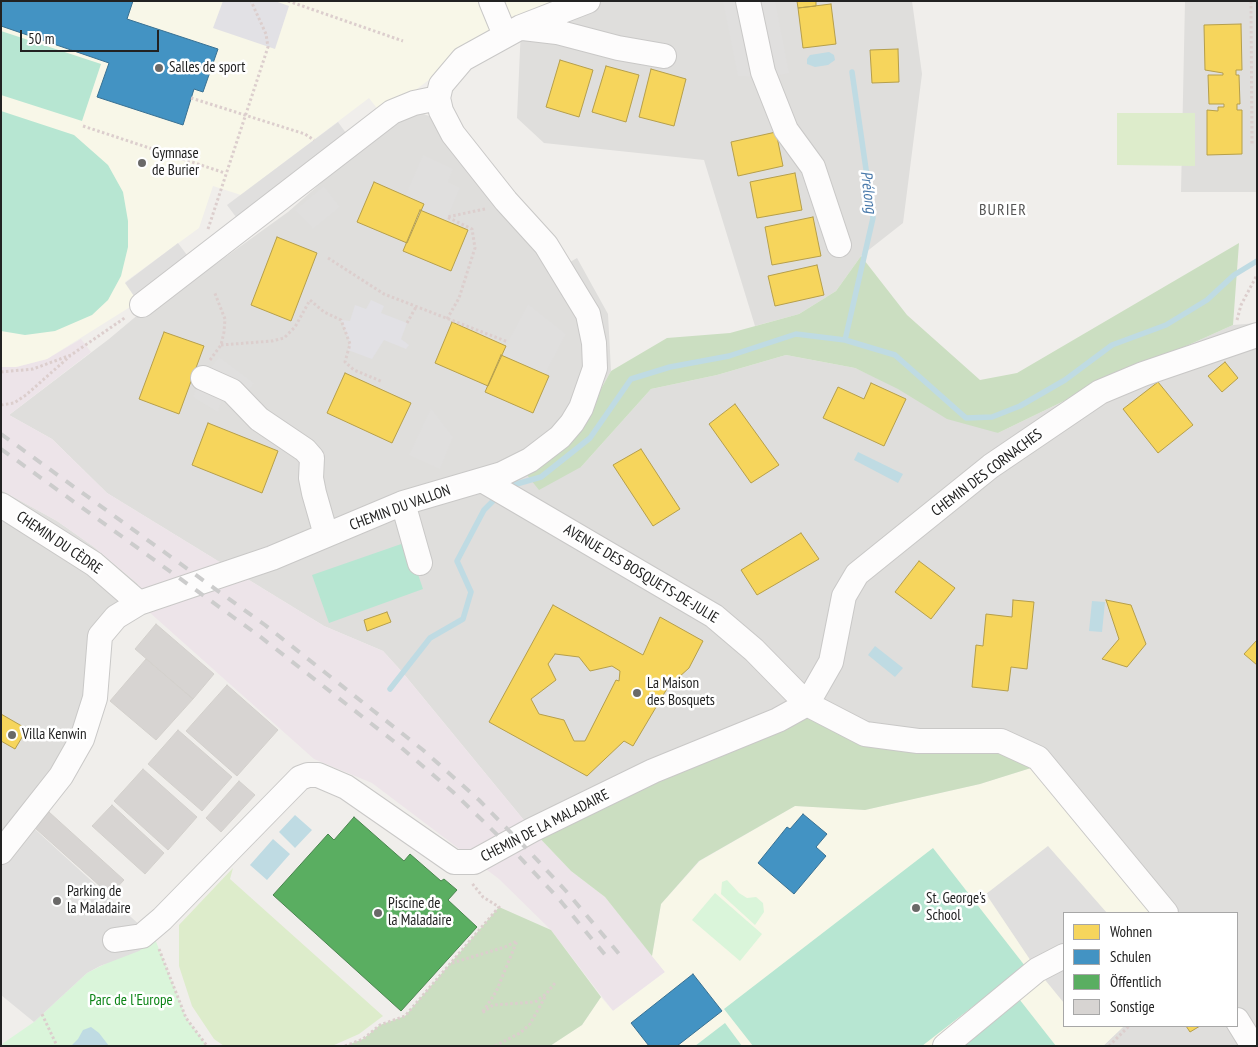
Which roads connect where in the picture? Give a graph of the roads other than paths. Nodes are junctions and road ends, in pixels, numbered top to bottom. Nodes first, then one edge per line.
1 (491, 1) edge
2 (588, 1) edge
3 (748, 1) edge
4 (513, 31) junction
5 (664, 56) dead end
6 (438, 98) junction
7 (839, 244) dead end
8 (142, 305) road end
9 (1257, 335) edge
10 (205, 371) road end
11 (488, 483) junction
12 (403, 503) junction
13 (1, 505) edge
14 (326, 535) junction
15 (420, 563) dead end
16 (139, 603) junction
17 (808, 704) junction
18 (1, 852) edge
19 (1158, 911) edge
20 (115, 940) dead end
21 (1063, 957) edge
22 (1238, 1022) edge
23 (945, 1046) edge
24 (1253, 1046) edge

1 - 4 street
2 - 4 street
3 - 7 street
4 - 5 street
4 - 6 street
6 - 8 street
6 - 11 street, CHEMIN DU VALLON
9 - 17 street, CHEMIN DES CORNACHES
10 - 14 street
11 - 12 street, CHEMIN DU VALLON
11 - 17 street, AVENUE DES BOSQUETS-DE-JULIE
12 - 14 street, CHEMIN DU VALLON
12 - 15 street
13 - 16 street, CHEMIN DU CÈDRE
14 - 16 street, CHEMIN DU VALLON
16 - 18 street, CHEMIN DU VALLON
17 - 19 street, AVENUE DES BOSQUETS-DE-JULIE
17 - 20 street, CHEMIN DE LA MALADAIRE
21 - 23 street
22 - 24 street

